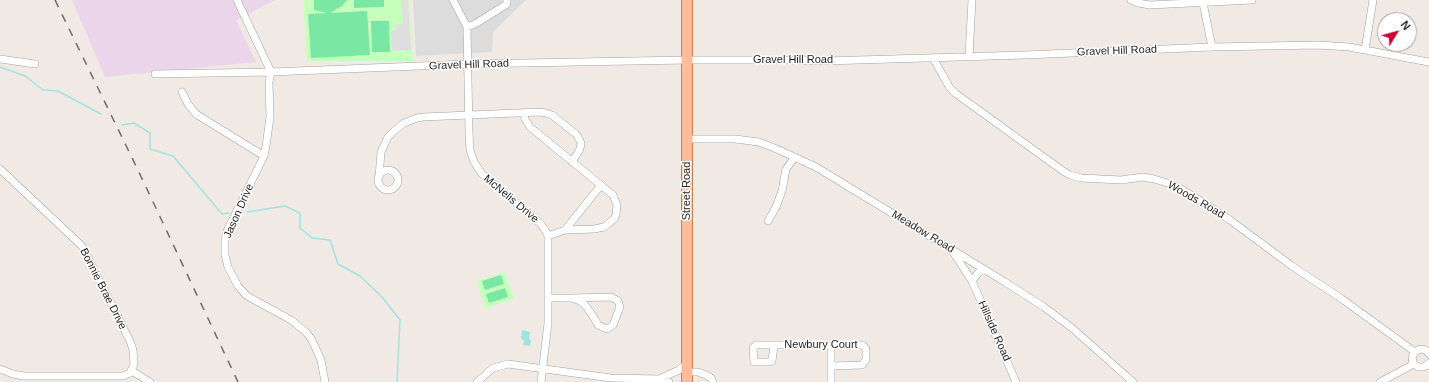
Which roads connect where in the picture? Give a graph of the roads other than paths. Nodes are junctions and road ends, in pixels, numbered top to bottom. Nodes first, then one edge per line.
1 (237, 0) edge
2 (453, 0) edge
3 (507, 0) edge
4 (687, 0) edge
5 (972, 0) edge
6 (1131, 0) edge
7 (1252, 0) edge
8 (1373, 0) edge
9 (1203, 3) junction
10 (467, 27) junction
11 (1212, 47) junction
12 (1365, 50) junction
13 (969, 57) junction
14 (933, 58) junction
15 (0, 59) edge
16 (687, 60) junction
17 (1429, 62) edge
18 (35, 64) dead end
19 (468, 64) junction
20 (271, 72) junction
21 (155, 74) dead end
22 (182, 92) dead end
23 (524, 113) junction
24 (468, 115) junction
25 (687, 139) junction
26 (264, 156) junction
27 (795, 157) junction
28 (572, 162) junction
29 (0, 169) edge
30 (379, 177) dead end
31 (601, 185) junction
32 (768, 221) dead end
33 (565, 230) junction
34 (548, 236) junction
35 (950, 249) junction
36 (987, 271) junction
37 (972, 281) junction
38 (549, 298) junction
39 (571, 298) junction
40 (774, 345) dead end
41 (831, 345) junction
42 (1415, 352) junction
43 (1429, 353) edge
44 (688, 354) junction
45 (1429, 363) edge
46 (1414, 364) junction
47 (831, 366) junction
48 (0, 369) edge
49 (543, 370) junction
50 (132, 371) junction
51 (658, 379) junction
52 (687, 379) edge
53 (620, 380) edge
54 (150, 382) edge
55 (325, 382) edge
56 (477, 382) edge
57 (541, 382) edge
58 (669, 382) edge
59 (713, 382) edge
60 (831, 382) edge
61 (1016, 382) edge
62 (1133, 382) edge
63 (1380, 382) edge

1 - 20 street
2 - 10 street
3 - 10 street
4 - 16 main road, Street Road
5 - 13 street
6 - 9 street
7 - 9 street
8 - 12 street
9 - 11 street
10 - 19 street, McNelis Drive
11 - 12 street, Gravel Hill Road
11 - 13 street, Gravel Hill Road
12 - 17 street, Gravel Hill Road
13 - 14 street, Gravel Hill Road
14 - 16 street, Gravel Hill Road
14 - 42 street, Woods Road
15 - 18 street
16 - 19 street, Gravel Hill Road
16 - 25 main road, Street Road
19 - 20 street, Gravel Hill Road
19 - 24 street, McNelis Drive
20 - 21 street, Gravel Hill Road
20 - 26 street, Jason Drive
22 - 26 street
23 - 24 street
23 - 28 street
23 - 28 street
24 - 30 street
24 - 34 street, McNelis Drive
25 - 27 street, Meadow Road
25 - 44 main road, Street Road
26 - 55 street, Jason Drive
27 - 32 street
27 - 35 street, Meadow Road
28 - 31 street
29 - 50 street, Bonnie Brae Drive
31 - 33 street
31 - 33 street
33 - 34 street
34 - 38 street
35 - 36 street, Meadow Road
35 - 37 street, Hillside Road
36 - 37 street
36 - 62 street, Meadow Road
37 - 61 street, Hillside Road
38 - 39 street
38 - 49 street
39 - 39 street
40 - 41 street, Newbury Court
41 - 47 street
41 - 47 street, Newbury Court
42 - 43 street
42 - 46 street
44 - 51 street
44 - 52 main road, Street Road
45 - 46 street
46 - 63 street
47 - 60 street
48 - 50 street
49 - 53 street
49 - 56 street
49 - 57 street
50 - 54 street
51 - 53 street
51 - 58 street
52 - 59 street

